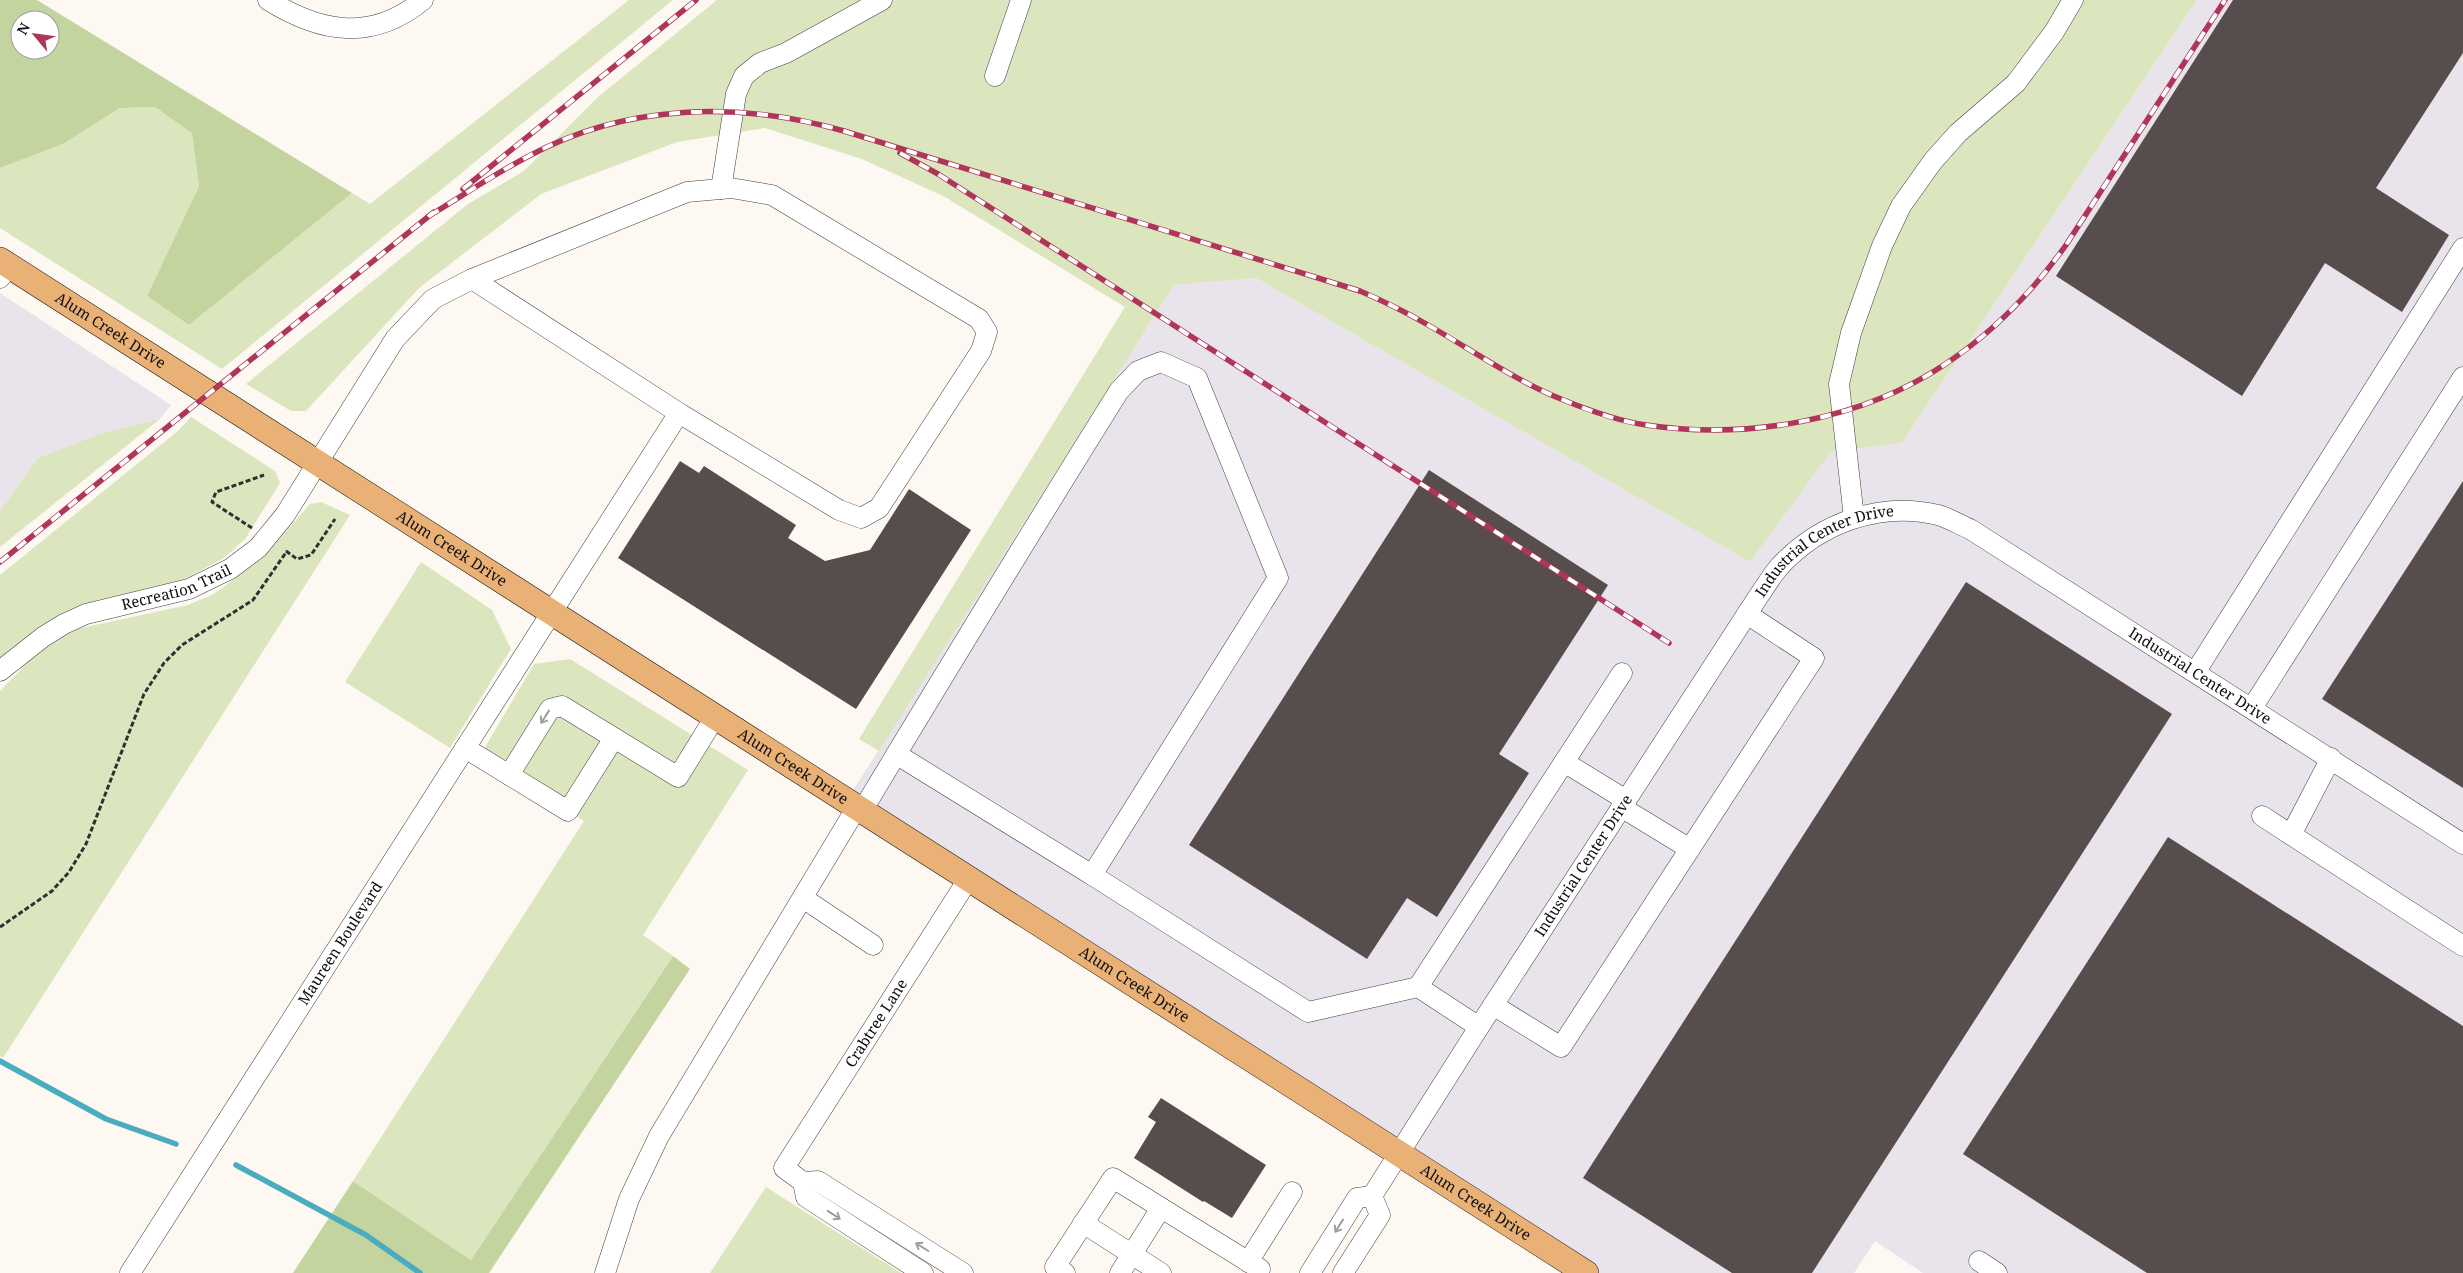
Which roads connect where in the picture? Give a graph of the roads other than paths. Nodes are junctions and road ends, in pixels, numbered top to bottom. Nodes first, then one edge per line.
1 (268, 0) edge
2 (423, 0) edge
3 (882, 0) edge
4 (1021, 0) edge
5 (2073, 0) edge
6 (994, 76) dead end
7 (721, 189) junction
8 (2463, 248) edge
9 (3, 268) edge
10 (472, 279) junction
11 (2463, 377) edge
12 (679, 413) junction
13 (318, 463) junction
14 (1854, 518) junction
15 (551, 613) junction
16 (1747, 614) junction
17 (0, 671) edge
18 (2196, 672) junction
19 (1622, 673) dead end
20 (2252, 708) junction
21 (715, 717) junction
22 (610, 735) junction
23 (465, 748) junction
24 (896, 754) junction
25 (2331, 758) junction
26 (1564, 762) junction
27 (509, 774) junction
28 (1624, 803) junction
29 (860, 809) junction
30 (2262, 816) dead end
31 (2291, 835) junction
32 (2463, 844) edge
33 (1690, 849) junction
34 (1092, 875) junction
35 (969, 878) junction
36 (803, 898) junction
37 (873, 945) dead end
38 (2463, 946) edge
39 (1418, 987) junction
40 (1493, 1005) junction
41 (1479, 1026) junction
42 (1399, 1152) junction
43 (803, 1182) junction
44 (1292, 1192) dead end
45 (1372, 1196) junction
46 (1161, 1208) junction
47 (1083, 1224) junction
48 (1132, 1254) junction
49 (1979, 1261) dead end
50 (1253, 1267) edge
51 (130, 1273) edge
52 (605, 1273) edge
53 (923, 1273) edge
54 (963, 1273) edge
55 (1066, 1273) edge
56 (1120, 1273) edge
57 (1161, 1273) edge
58 (1310, 1273) edge
59 (1343, 1273) edge
60 (1586, 1273) edge
61 (1997, 1273) edge

1 - 2 street
3 - 7 street
4 - 6 street
5 - 14 street
7 - 10 street, Recreation Trail
7 - 12 street, Recreation Trail
8 - 18 street
9 - 13 main road, Alum Creek Drive
10 - 12 street
10 - 13 street, Recreation Trail
11 - 20 street
12 - 15 street, Maureen Boulevard
13 - 15 main road, Alum Creek Drive
13 - 17 street, Recreation Trail
14 - 16 street, Industrial Center Drive
14 - 18 street, Industrial Center Drive
15 - 21 main road, Alum Creek Drive
15 - 23 street, Maureen Boulevard
16 - 28 street, Industrial Center Drive
16 - 33 street
18 - 20 street, Industrial Center Drive
19 - 26 street
20 - 25 street, Industrial Center Drive
21 - 22 street
21 - 29 main road, Alum Creek Drive
22 -> 27 street
22 - 27 street
23 - 27 street
23 - 51 street, Maureen Boulevard
24 - 29 street
24 - 34 street
24 - 34 street
25 - 31 street
25 - 32 street, Industrial Center Drive
26 - 28 street
26 - 39 street
28 - 33 street
28 - 40 street, Industrial Center Drive
29 - 35 main road, Alum Creek Drive
29 - 36 street
30 - 31 street
31 - 38 street
33 - 40 street
34 - 39 street
35 - 42 main road, Alum Creek Drive
35 - 43 street, Crabtree Lane
36 - 37 street
36 - 52 street
39 - 41 street
40 - 41 street, Industrial Center Drive
41 - 42 street, Industrial Center Drive
42 - 45 street, Industrial Center Drive
42 - 60 main road, Alum Creek Drive
43 -> 53 street
54 -> 43 street
44 - 50 street
45 -> 58 street
45 - 59 street
46 - 47 street
46 - 48 street
46 - 50 street
47 - 48 street
47 - 55 street
48 - 56 street
48 - 57 street
49 - 61 street

